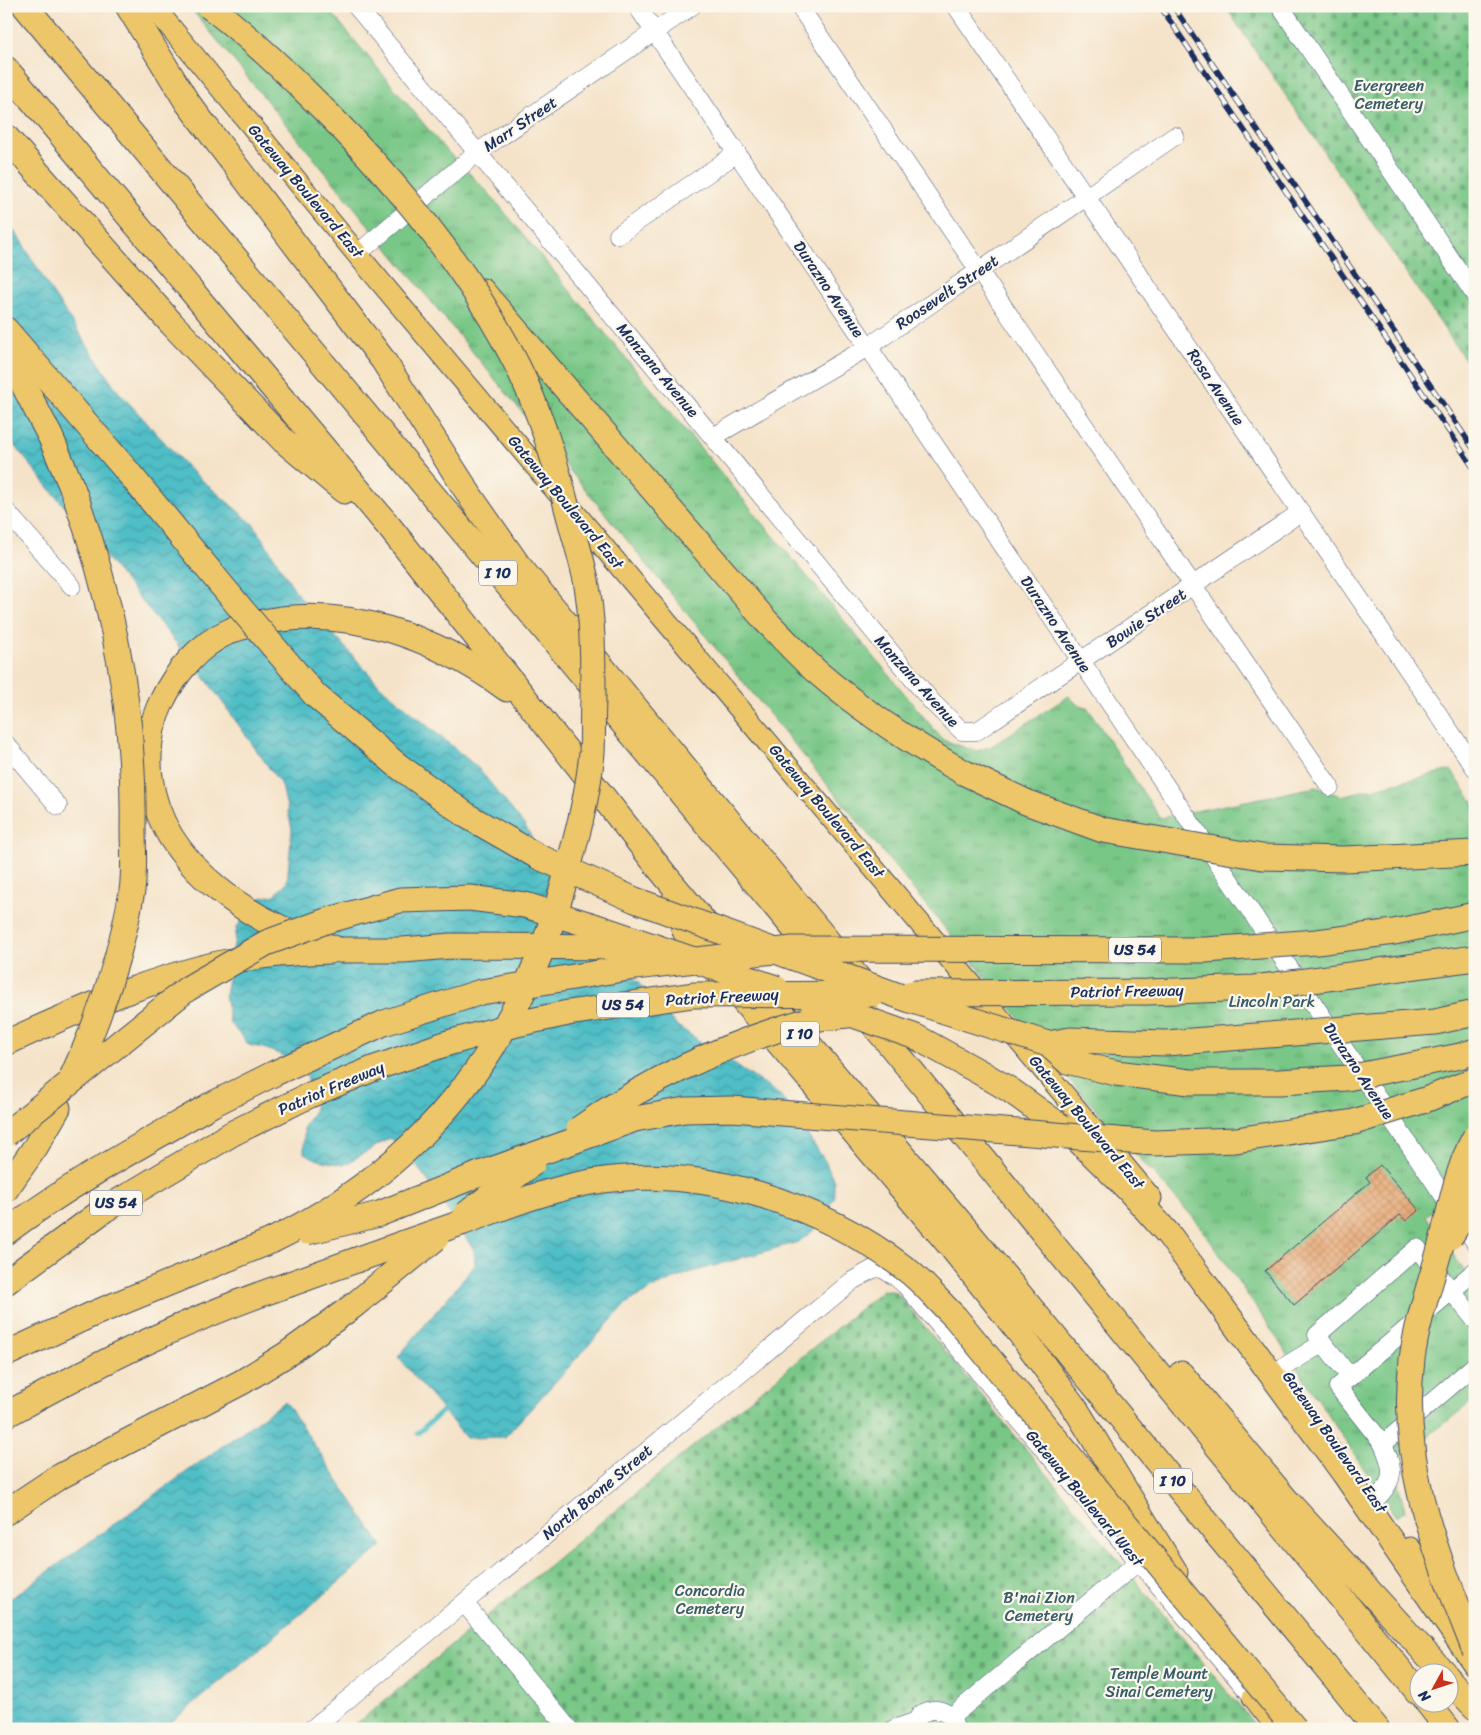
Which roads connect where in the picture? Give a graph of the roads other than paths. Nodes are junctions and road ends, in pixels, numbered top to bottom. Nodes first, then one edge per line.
1 (26, 6) edge
2 (128, 6) edge
3 (153, 6) edge
4 (210, 6) edge
5 (356, 6) edge
6 (637, 6) edge
7 (692, 6) edge
8 (799, 6) edge
9 (956, 6) edge
10 (1280, 6) edge
11 (654, 31) junction
12 (6, 68) edge
13 (1175, 136) dead end
14 (6, 137) edge
15 (478, 152) junction
16 (737, 153) junction
17 (1086, 197) junction
18 (429, 229) junction
19 (618, 235) dead end
20 (357, 254) junction
21 (979, 271) junction
22 (1475, 295) edge
23 (6, 330) edge
24 (868, 347) junction
25 (6, 351) edge
26 (713, 437) junction
27 (1301, 512) junction
28 (7, 514) edge
29 (391, 529) junction
30 (72, 586) dead end
31 (1192, 586) junction
32 (1081, 662) junction
33 (532, 708) junction
34 (962, 731) joint
35 (6, 744) edge
36 (1475, 768) edge
37 (1330, 787) dead end
38 (58, 806) dead end
39 (1475, 853) edge
40 (1475, 915) edge
41 (792, 949) junction
42 (340, 950) junction
43 (1475, 958) edge
44 (1036, 992) junction
45 (1475, 1013) edge
46 (6, 1042) edge
47 (1048, 1044) junction
48 (1475, 1050) edge
49 (1475, 1080) edge
50 (6, 1134) edge
51 (1475, 1137) edge
52 (975, 1145) junction
53 (6, 1188) edge
54 (1475, 1199) edge
55 (1468, 1218) edge
56 (6, 1232) edge
57 (271, 1241) junction
58 (961, 1241) junction
59 (1475, 1242) edge
60 (1439, 1254) junction
61 (1475, 1271) edge
62 (888, 1272) joint
63 (1082, 1278) junction
64 (6, 1282) edge
65 (1452, 1291) junction
66 (1475, 1320) edge
67 (1323, 1343) junction
68 (6, 1354) edge
69 (1475, 1365) edge
70 (1282, 1368) junction
71 (1350, 1377) junction
72 (6, 1415) edge
73 (1382, 1444) junction
74 (1375, 1500) junction
75 (6, 1512) edge
76 (1138, 1562) junction
77 (464, 1603) junction
78 (1475, 1637) edge
79 (1475, 1651) edge
80 (1434, 1662) edge
81 (1475, 1663) edge
82 (1408, 1680) edge
83 (1458, 1690) edge
84 (1253, 1697) junction
85 (1475, 1708) edge
86 (1435, 1712) edge
87 (953, 1723) edge
88 (913, 1725) edge
89 (312, 1729) edge
90 (569, 1729) edge
91 (894, 1729) edge
92 (1278, 1729) edge
93 (1295, 1729) edge
94 (1377, 1729) edge
95 (1448, 1729) edge

1 - 52 highway, I 10
2 - 52 highway
3 - 20 main road, Gateway Boulevard East
4 - 18 highway, bridge
5 - 15 street, Manzana Avenue
6 - 11 street, Durazno Avenue
7 - 11 street, Marr Street
8 - 21 street
9 - 17 street, Rosa Avenue
10 - 22 street
11 - 15 street, Marr Street
11 - 16 street, Durazno Avenue
12 - 29 highway, I 10
13 - 17 street, Roosevelt Street
14 - 29 highway
15 - 20 street, Marr Street
15 - 26 street, Manzana Avenue
16 - 19 street
16 - 24 street, Durazno Avenue
17 - 21 street, Roosevelt Street
17 - 27 street, Rosa Avenue
18 - 39 highway, bridge
18 - 57 highway, bridge
20 - 70 main road, Gateway Boulevard East
21 - 24 street, Roosevelt Street
21 - 31 street
23 - 47 highway, bridge
24 - 26 street, Roosevelt Street
24 - 32 street, Durazno Avenue
25 - 53 highway, bridge
26 - 34 street, Manzana Avenue
27 - 31 street, Bowie Street
27 - 36 street, Rosa Avenue
28 - 30 street
29 - 33 highway, I 10
31 - 32 street, Bowie Street
31 - 37 street
32 - 34 street, Bowie Street
32 - 55 street, Durazno Avenue
33 - 42 highway, bridge
33 - 58 highway, I 10
35 - 38 street
40 - 41 highway, US 54, bridge
41 - 42 highway, bridge
41 - 56 highway, US 54, bridge
42 - 46 highway, bridge
43 - 44 highway, Patriot Freeway / US 54, bridge
44 - 64 highway, Patriot Freeway / US 54, bridge
44 - 75 highway, bridge
45 - 47 highway, bridge
47 - 48 highway, bridge
49 - 57 highway, bridge
50 - 81 highway, bridge
51 - 60 highway, bridge
52 - 63 highway, I 10
54 - 60 highway, bridge
55 - 59 street, Durazno Avenue
57 - 68 highway
58 - 84 highway
58 - 94 highway, I 10
60 - 79 highway, bridge
61 - 65 street
62 - 76 street, Gateway Boulevard West
62 - 77 street, North Boone Street
63 - 80 highway
63 - 82 highway, I 10
65 - 66 street
65 - 67 street
65 - 71 street
67 - 70 street
67 - 71 street
69 - 73 street
70 - 74 main road, Gateway Boulevard East
71 - 73 street
72 - 93 highway, bridge
73 - 74 street
74 - 78 main road, Gateway Boulevard East
76 - 84 street, Gateway Boulevard West
76 - 87 street
77 - 89 street, North Boone Street
77 - 90 street
83 - 85 highway
84 - 92 main road, Gateway Boulevard West
86 - 95 highway
87 - 88 street
88 - 91 street

